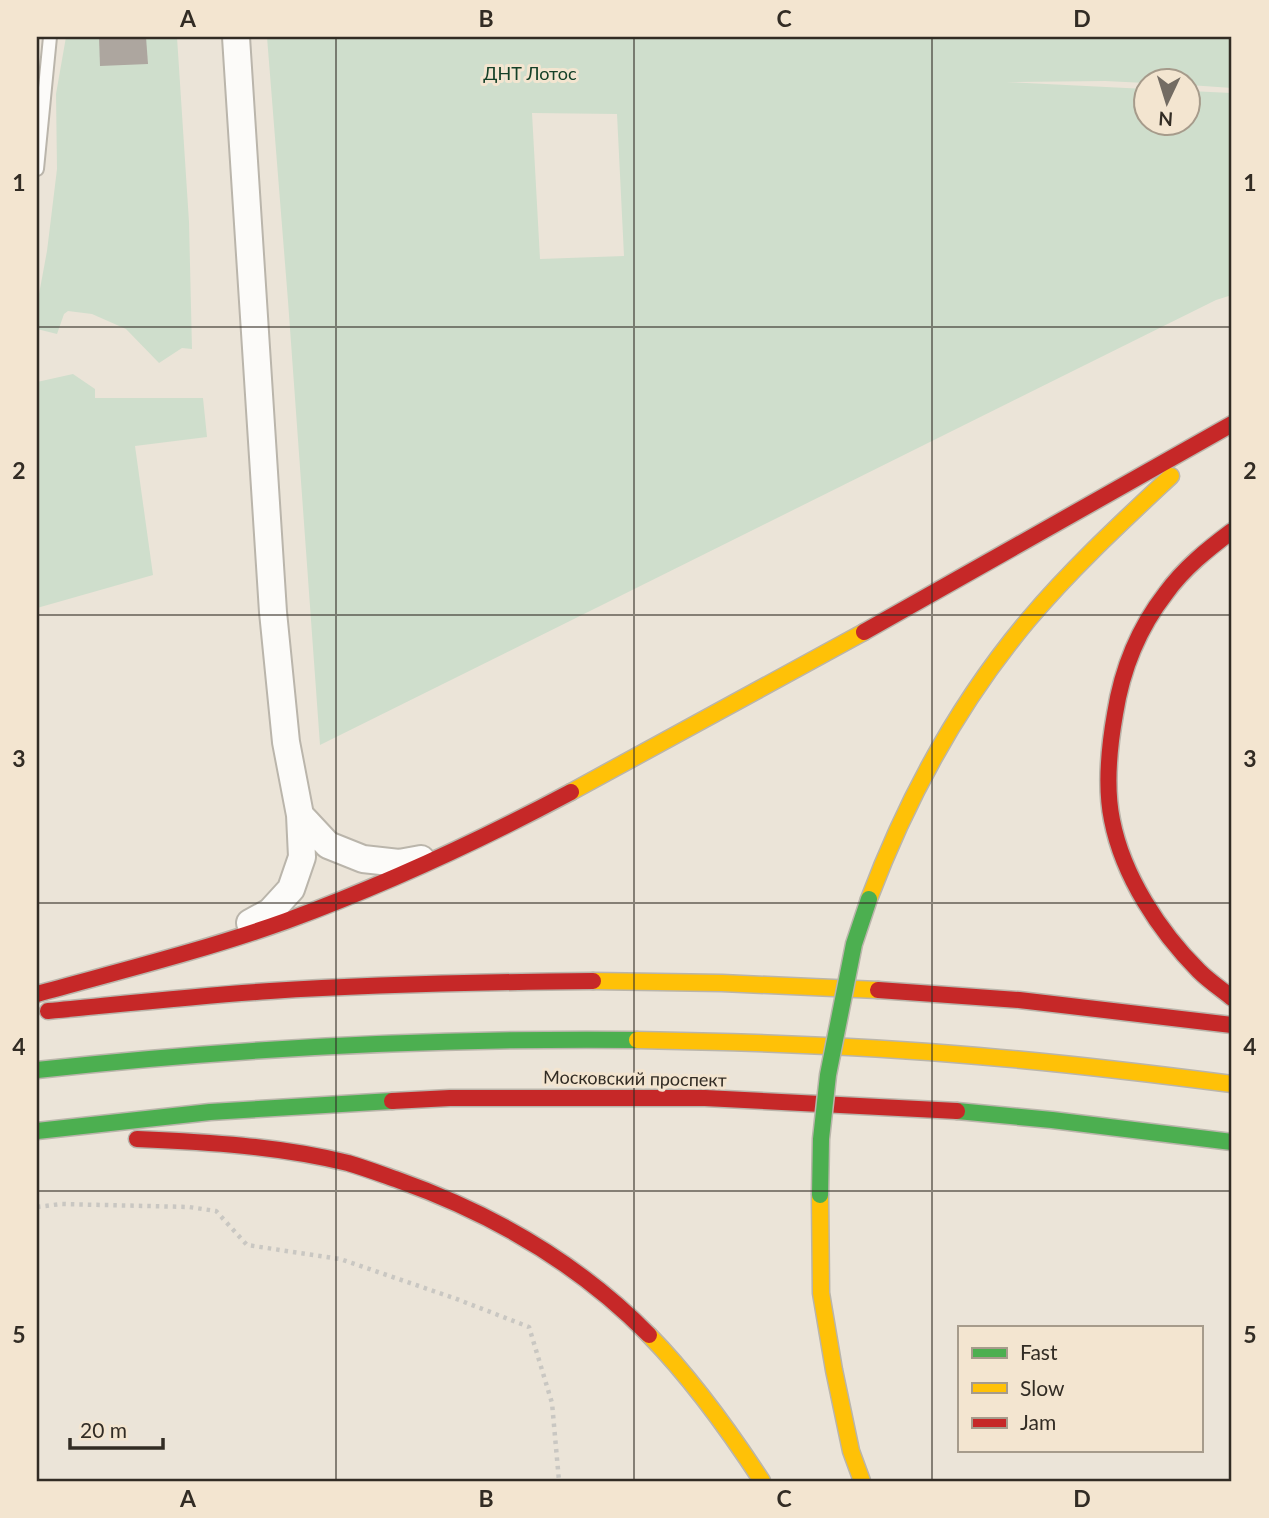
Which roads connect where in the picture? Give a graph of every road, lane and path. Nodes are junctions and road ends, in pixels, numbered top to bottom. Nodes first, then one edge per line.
1 (50, 37) edge
2 (236, 37) edge
3 (40, 101) edge
4 (37, 169) edge
5 (1227, 427) edge
6 (1232, 531) edge
7 (300, 816) junction
8 (447, 854) junction
9 (211, 946) junction
10 (37, 994) edge
11 (1232, 998) edge
12 (37, 1012) edge
13 (1232, 1025) edge
14 (37, 1070) edge
15 (1232, 1084) edge
16 (37, 1133) edge
17 (1232, 1142) edge
18 (37, 1207) edge
19 (559, 1481) edge
20 (762, 1481) edge
21 (862, 1481) edge

1 - 3 lane
2 - 7 street
3 - 4 lane
5 - 8 highway
5 - 21 highway, bridge
6 - 11 highway
7 - 8 street
7 - 9 street
8 - 9 highway
9 - 10 highway
12 - 13 highway
14 - 15 highway
16 - 17 highway, Московский проспект
16 - 20 highway
18 - 19 path

